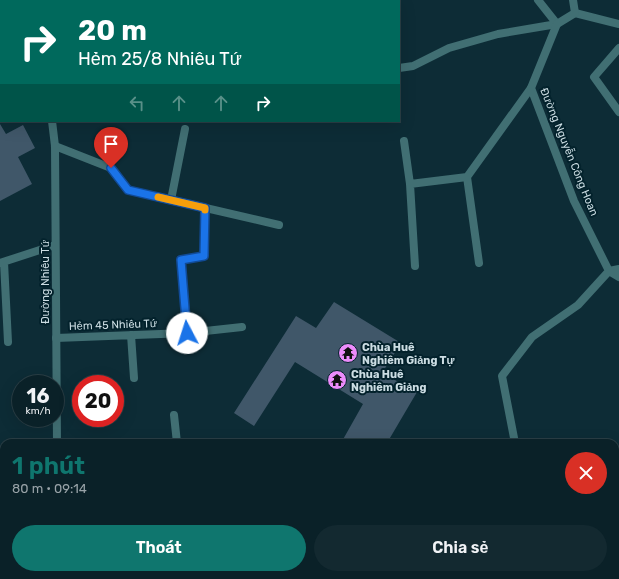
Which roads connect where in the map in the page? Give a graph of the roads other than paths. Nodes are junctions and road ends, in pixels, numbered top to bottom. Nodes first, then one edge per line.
1 (538, 0) edge
2 (573, 0) edge
3 (575, 13) junction
4 (557, 24) junction
5 (619, 24) edge
6 (619, 48) edge
7 (400, 68) edge
8 (531, 88) junction
9 (619, 112) edge
10 (52, 122) edge
11 (185, 129) dead end
12 (404, 142) dead end
13 (55, 146) junction
14 (468, 177) junction
15 (410, 184) junction
16 (171, 200) junction
17 (205, 208) junction
18 (279, 225) dead end
19 (56, 245) junction
20 (2, 262) edge
21 (479, 263) dead end
22 (415, 266) dead end
23 (619, 269) edge
24 (609, 271) junction
25 (619, 277) edge
26 (242, 327) dead end
27 (187, 333) junction
28 (130, 335) junction
29 (56, 338) junction
30 (8, 342) dead end
31 (134, 378) dead end
32 (174, 415) dead end
33 (56, 439) edge
34 (177, 439) edge
35 (514, 439) edge

1 - 4 street
2 - 3 street
3 - 4 street
3 - 5 street
4 - 7 street
4 - 8 street, Đường Nguyễn Công Hoan
6 - 9 street
8 - 14 street
8 - 24 street, Đường Nguyễn Công Hoan
10 - 13 street, Đường Nhiêu Tứ
11 - 16 street
12 - 15 street
13 - 16 street
13 - 19 street, Đường Nhiêu Tứ
14 - 15 street
14 - 21 street
15 - 22 street
16 - 17 street
17 - 18 street
17 - 27 street
19 - 20 street
19 - 29 street, Đường Nhiêu Tứ
20 - 30 street
23 - 24 street
24 - 25 street
24 - 35 street
26 - 27 street, Hẻm 45 Nhiêu Tứ
27 - 28 street, Hẻm 45 Nhiêu Tứ
28 - 29 street, Hẻm 45 Nhiêu Tứ
28 - 31 street
29 - 33 street, Đường Nhiêu Tứ
32 - 34 street

